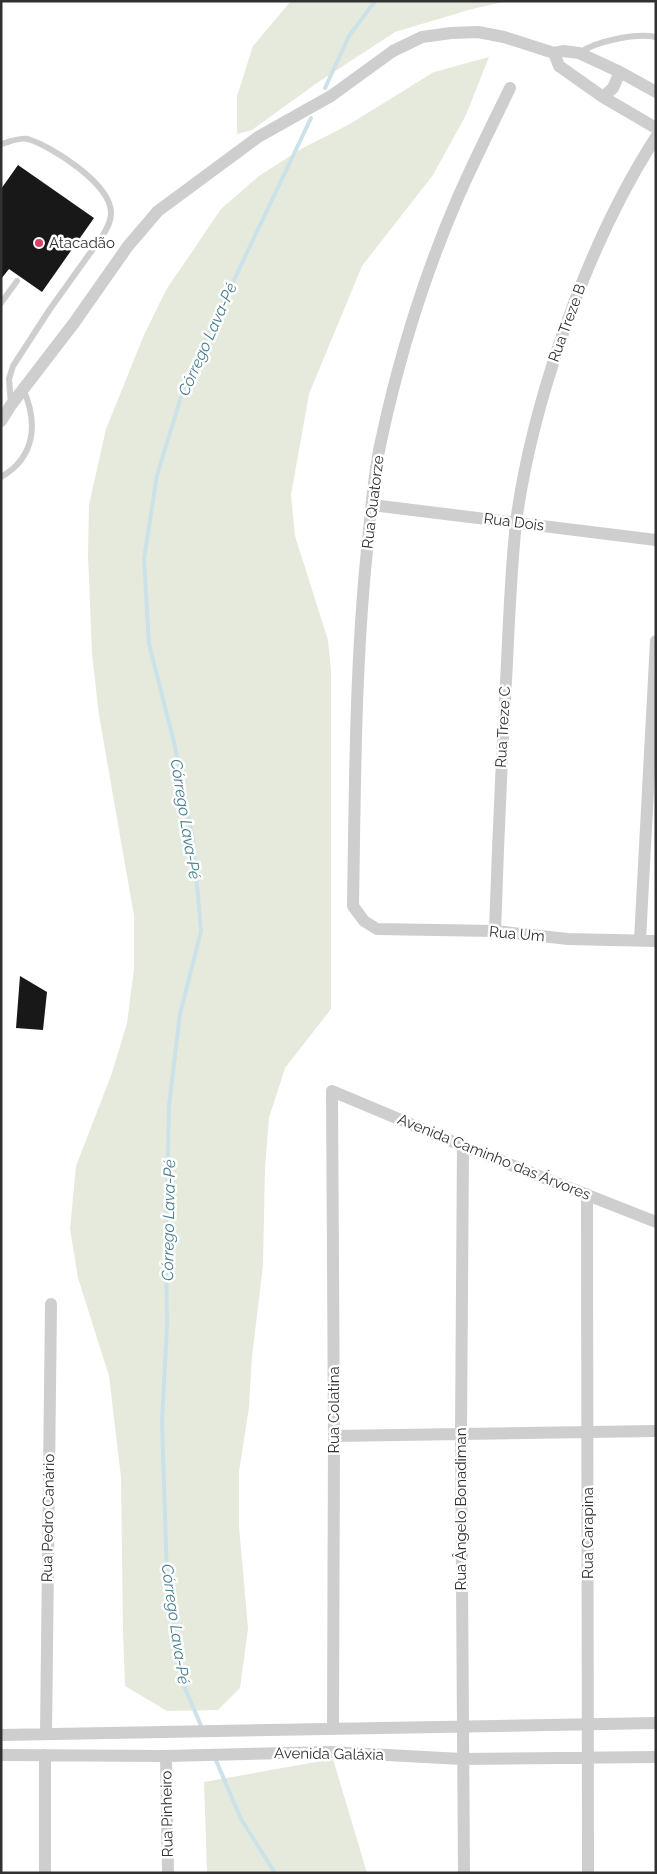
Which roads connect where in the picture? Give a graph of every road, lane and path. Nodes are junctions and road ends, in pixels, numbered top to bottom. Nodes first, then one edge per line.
1 (656, 37) edge
2 (554, 53) junction
3 (579, 54) junction
4 (620, 72) junction
5 (510, 88) dead end
6 (656, 92) edge
7 (603, 97) junction
8 (656, 128) edge
9 (656, 137) edge
10 (1, 144) edge
11 (17, 281) dead end
12 (1, 303) edge
13 (23, 389) junction
14 (11, 405) junction
15 (1, 421) edge
16 (1, 477) edge
17 (372, 505) junction
18 (516, 522) junction
19 (656, 540) edge
20 (656, 641) edge
21 (377, 929) joint
22 (495, 931) junction
23 (640, 940) junction
24 (656, 941) edge
25 (332, 1091) joint
26 (463, 1146) junction
27 (588, 1194) junction
28 (656, 1222) edge
29 (51, 1304) dead end
30 (588, 1431) junction
31 (656, 1431) edge
32 (461, 1433) junction
33 (334, 1436) junction
34 (656, 1724) edge
35 (462, 1726) junction
36 (587, 1726) junction
37 (333, 1729) junction
38 (46, 1733) junction
39 (1, 1735) edge
40 (1, 1755) edge
41 (45, 1755) junction
42 (166, 1756) junction
43 (656, 1757) edge
44 (587, 1758) junction
45 (462, 1759) junction
46 (45, 1873) edge
47 (168, 1873) edge
48 (464, 1873) edge
49 (588, 1873) edge

1 - 3 lane
2 - 3 street
2 - 7 street
2 - 13 street
3 - 4 street
4 - 6 street
4 - 7 street
5 - 17 street, Rua Quatorze
7 - 8 street
9 - 18 street, Rua Treze B
10 - 14 lane
11 - 12 lane
13 - 14 street
13 - 16 lane
14 - 15 street
17 - 18 street, Rua Dois
17 - 21 street, Rua Quatorze
18 - 19 street, Rua Dois
18 - 22 street, Rua Treze C
20 - 23 street
21 - 22 street, Rua Um
22 - 23 street, Rua Um
23 - 24 street, Rua Um
25 - 26 street, Avenida Caminho das Árvores
25 - 33 street, Rua Colatina
26 - 27 street, Avenida Caminho das Árvores
26 - 32 street, Rua Ângelo Bonadiman
27 - 28 street, Avenida Caminho das Árvores
27 - 30 street, Rua Carapina
29 - 38 street, Rua Pedro Canário
30 - 31 street
30 - 32 street
30 - 36 street, Rua Carapina
32 - 33 street
32 - 35 street, Rua Ângelo Bonadiman
33 - 37 street, Rua Colatina
34 - 36 street, Avenida Galáxia
35 - 36 street, Avenida Galáxia
35 - 37 street, Avenida Galáxia
35 - 45 street, Rua Ângelo Bonadiman
36 - 44 street, Rua Carapina
37 - 38 street, Avenida Galáxia
38 - 39 street, Avenida Galáxia
40 - 41 street, Avenida Galáxia
41 - 42 street, Avenida Galáxia
41 - 46 street
42 - 45 street, Avenida Galáxia
42 - 47 street, Rua Pinheiro
43 - 44 street, Avenida Galáxia
44 - 45 street, Avenida Galáxia
44 - 49 street, Rua Carapina
45 - 48 street, Rua Ângelo Bonadiman

